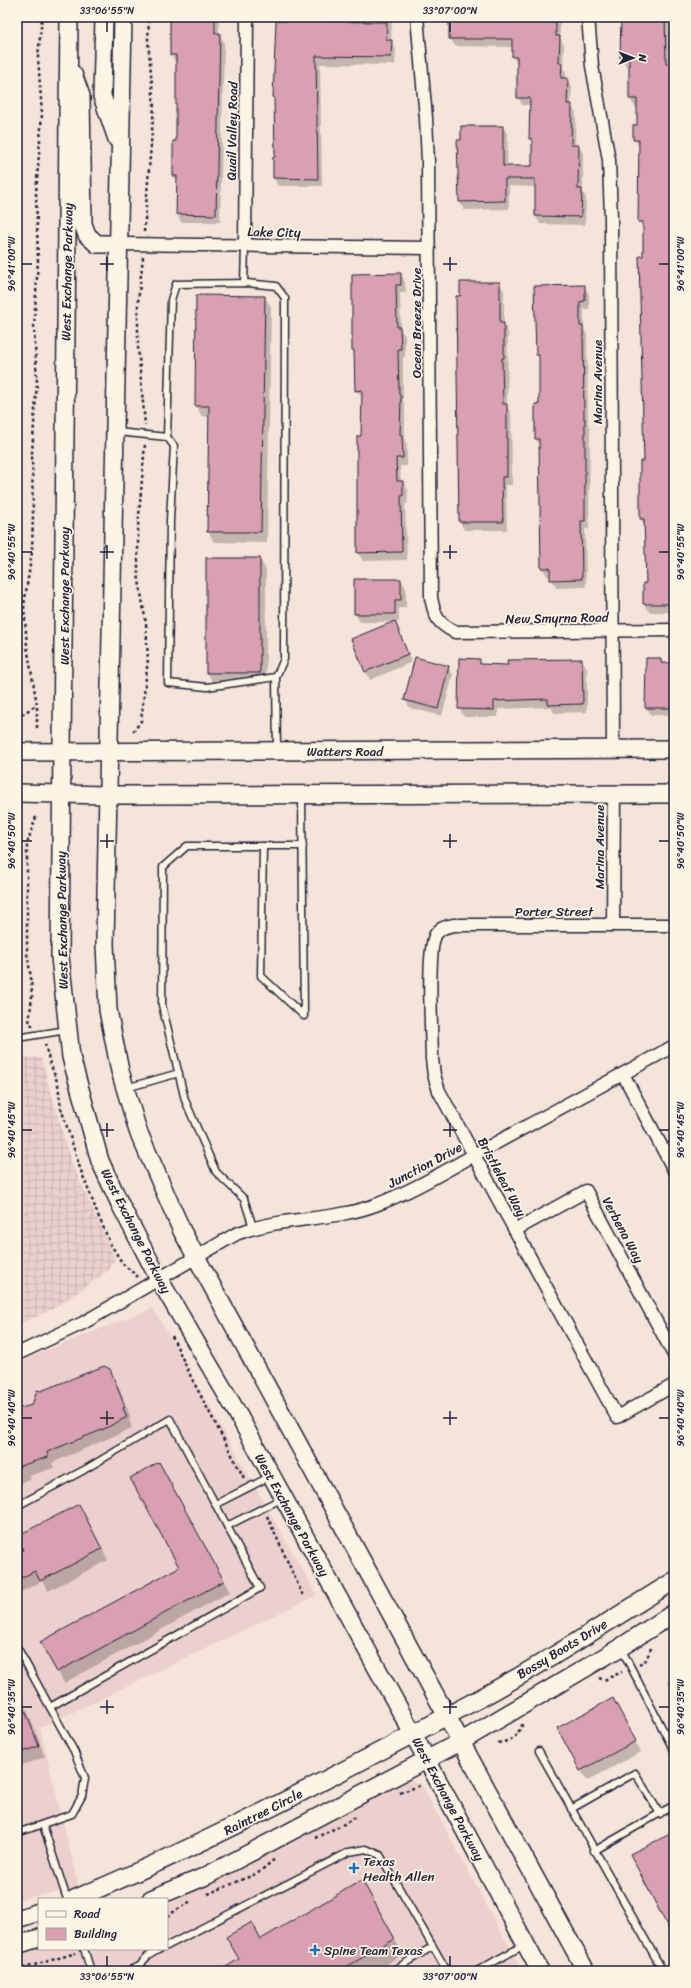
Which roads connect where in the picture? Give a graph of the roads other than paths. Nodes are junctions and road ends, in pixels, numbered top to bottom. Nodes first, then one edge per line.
1 (69, 17) edge
2 (104, 17) edge
3 (123, 17) edge
4 (247, 17) edge
5 (417, 17) edge
6 (588, 17) edge
7 (69, 65) junction
8 (121, 150) junction
9 (119, 244) junction
10 (245, 246) junction
11 (429, 248) junction
12 (244, 283) junction
13 (115, 432) junction
14 (167, 437) junction
15 (442, 626) joint
16 (674, 630) edge
17 (612, 631) junction
18 (276, 677) junction
19 (613, 749) junction
20 (674, 749) edge
21 (17, 752) edge
22 (107, 752) junction
23 (277, 752) junction
24 (63, 753) junction
25 (17, 793) edge
26 (62, 794) junction
27 (302, 794) junction
28 (614, 794) junction
29 (674, 794) edge
30 (107, 795) junction
31 (263, 846) junction
32 (303, 846) junction
33 (613, 925) junction
34 (674, 925) edge
35 (436, 933) joint
36 (67, 1030) junction
37 (17, 1038) edge
38 (674, 1046) edge
39 (178, 1073) junction
40 (623, 1074) junction
41 (125, 1088) junction
42 (669, 1147) edge
43 (474, 1155) junction
44 (674, 1170) edge
45 (253, 1227) junction
46 (515, 1230) junction
47 (196, 1256) junction
48 (159, 1279) junction
49 (17, 1354) edge
50 (674, 1354) edge
51 (674, 1385) edge
52 (271, 1476) junction
53 (283, 1498) junction
54 (216, 1504) junction
55 (17, 1506) edge
56 (227, 1526) junction
57 (674, 1581) edge
58 (674, 1614) edge
59 (17, 1647) edge
60 (621, 1647) junction
61 (50, 1707) junction
62 (448, 1714) junction
63 (413, 1734) junction
64 (462, 1741) junction
65 (539, 1751) dead end
66 (674, 1752) edge
67 (427, 1760) junction
68 (674, 1805) edge
69 (571, 1808) junction
70 (660, 1814) junction
71 (43, 1825) junction
72 (17, 1833) edge
73 (594, 1851) junction
74 (67, 1898) edge
75 (76, 1898) edge
76 (153, 1898) edge
77 (38, 1912) edge
78 (17, 1919) edge
79 (38, 1938) edge
80 (525, 1944) junction
81 (17, 1945) edge
82 (168, 1945) edge
83 (432, 1947) junction
84 (84, 1950) edge
85 (158, 1950) edge
86 (140, 1968) edge
87 (91, 1971) edge
88 (127, 1971) edge
89 (392, 1971) edge
90 (446, 1971) edge
91 (477, 1971) edge
92 (540, 1971) edge
93 (586, 1971) edge
94 (663, 1971) edge

1 - 7 main road, West Exchange Parkway
2 - 8 main road
3 - 8 main road
4 - 10 street, Quail Valley Road
5 - 11 street, Ocean Breeze Drive
6 - 17 street, Marina Avenue
7 - 9 main road
7 - 24 main road, West Exchange Parkway
8 - 9 main road
9 - 10 street, Lake City
9 - 13 main road
10 - 11 street, Lake City
10 - 12 lane
11 - 15 street, Ocean Breeze Drive
12 - 14 lane
12 - 18 lane
13 - 14 lane
13 - 22 main road
14 - 18 lane
15 - 17 street, New Smyrna Road
16 - 17 street, New Smyrna Road
17 - 19 street, Marina Avenue
18 - 23 lane
19 - 20 main road, Watters Road
19 - 23 main road, Watters Road
21 - 24 main road, Watters Road
22 - 23 main road, Watters Road
22 - 24 main road, Watters Road
22 - 30 main road
24 - 26 main road, West Exchange Parkway
25 - 26 main road
26 - 30 main road
26 - 36 main road, West Exchange Parkway
27 - 28 main road
27 - 30 main road
27 - 32 lane
28 - 29 main road
28 - 33 street, Marina Avenue
30 - 41 main road
31 - 32 lane
31 - 32 lane
31 - 39 lane
33 - 34 street, Porter Street
33 - 35 street, Porter Street
35 - 43 street, Bristleleaf Way
36 - 37 lane
36 - 48 main road, West Exchange Parkway
38 - 40 street, Junction Drive
39 - 41 lane
39 - 45 lane
40 - 42 street
40 - 43 street, Junction Drive
41 - 47 main road
42 - 44 street
43 - 45 street, Junction Drive
43 - 46 street, Bristleleaf Way
45 - 47 street, Junction Drive
46 - 50 street, Verbena Way
46 - 51 street, Bristleleaf Way
47 - 48 street, Junction Drive
47 - 62 main road
48 - 49 street, Junction Drive
48 - 52 main road, West Exchange Parkway
52 - 53 main road, West Exchange Parkway
52 - 54 lane
53 - 56 lane
53 - 63 main road, West Exchange Parkway
54 - 55 lane
54 - 56 lane
56 - 61 lane
57 - 62 main road, Bossy Boots Drive
58 - 60 main road
59 - 61 lane
60 - 64 main road
60 - 66 lane
61 - 71 lane
62 - 63 main road, Raintree Circle
62 - 64 main road
63 - 67 main road, West Exchange Parkway
63 - 75 main road, Raintree Circle
64 - 67 main road
64 - 93 main road
65 - 69 lane
67 - 76 main road
67 - 80 main road, West Exchange Parkway
68 - 70 lane
69 - 70 lane
69 - 73 lane
70 - 73 lane
71 - 72 lane
71 - 74 lane
73 - 94 lane
77 - 78 main road
79 - 81 main road
80 - 91 lane
80 - 92 main road, West Exchange Parkway
82 - 83 lane
83 - 89 lane
83 - 90 lane
84 - 87 lane
85 - 86 lane
86 - 88 lane

